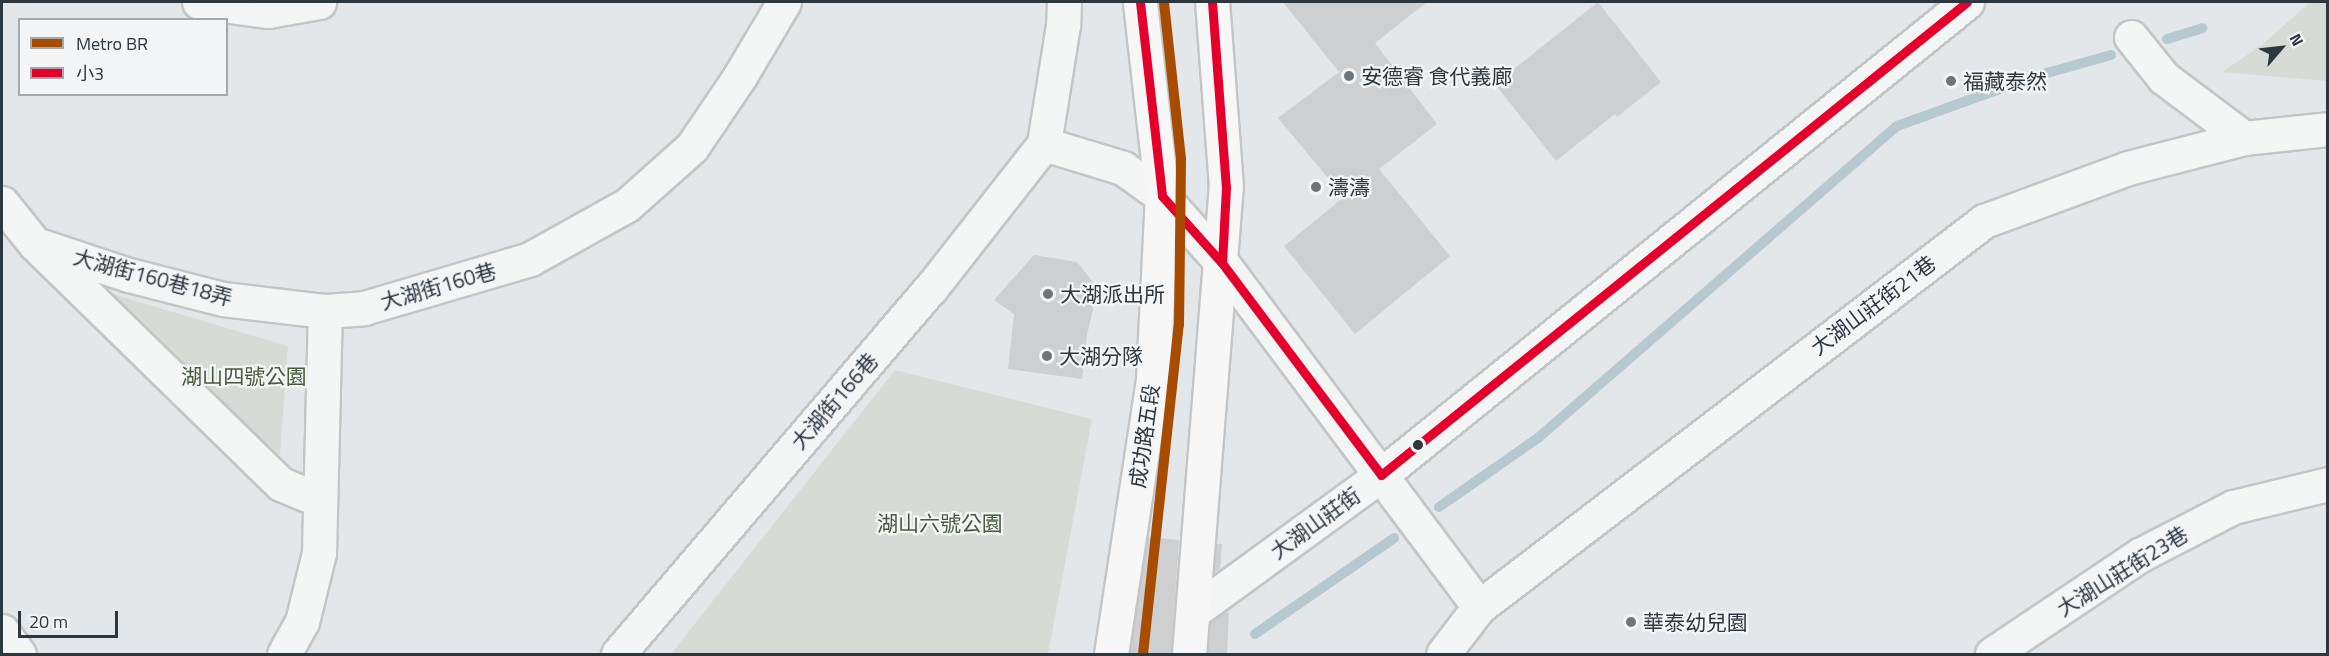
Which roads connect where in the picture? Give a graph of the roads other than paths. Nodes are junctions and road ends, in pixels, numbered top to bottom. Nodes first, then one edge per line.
1 (199, 2) edge
2 (319, 2) edge
3 (783, 2) edge
4 (1064, 2) edge
5 (1140, 2) edge
6 (1212, 2) edge
7 (1967, 2) edge
8 (2132, 37) dead end
9 (2328, 129) edge
10 (2244, 138) junction
11 (1044, 144) junction
12 (1162, 196) junction
13 (2, 203) edge
14 (35, 244) junction
15 (1222, 263) junction
16 (325, 311) junction
17 (1381, 475) junction
18 (2328, 484) edge
19 (319, 500) junction
20 (1479, 607) junction
21 (1193, 612) junction
22 (2, 631) edge
23 (19, 654) edge
24 (284, 654) edge
25 (618, 654) edge
26 (1111, 654) edge
27 (1189, 654) edge
28 (1443, 654) edge
29 (1992, 654) edge

1 - 2 street
3 - 16 street, 大湖街160巷
4 - 11 street
5 - 12 main road, 成功路五段
6 - 15 main road
7 - 17 street, 大湖山莊街
8 - 10 street
9 - 10 street, 大湖山莊街21巷
10 - 20 street, 大湖山莊街21巷
11 - 12 street
11 - 25 street, 大湖街166巷
12 - 15 street
12 - 26 main road, 成功路五段
13 - 14 street
14 - 16 street, 大湖街160巷18弄
14 - 19 street
15 - 17 street
15 - 21 main road
16 - 19 street
17 - 20 street
17 - 21 street, 大湖山莊街
18 - 29 street, 大湖山莊街23巷
19 - 24 street
20 - 28 street, 大湖山莊街21巷
21 - 27 main road
22 - 23 street

